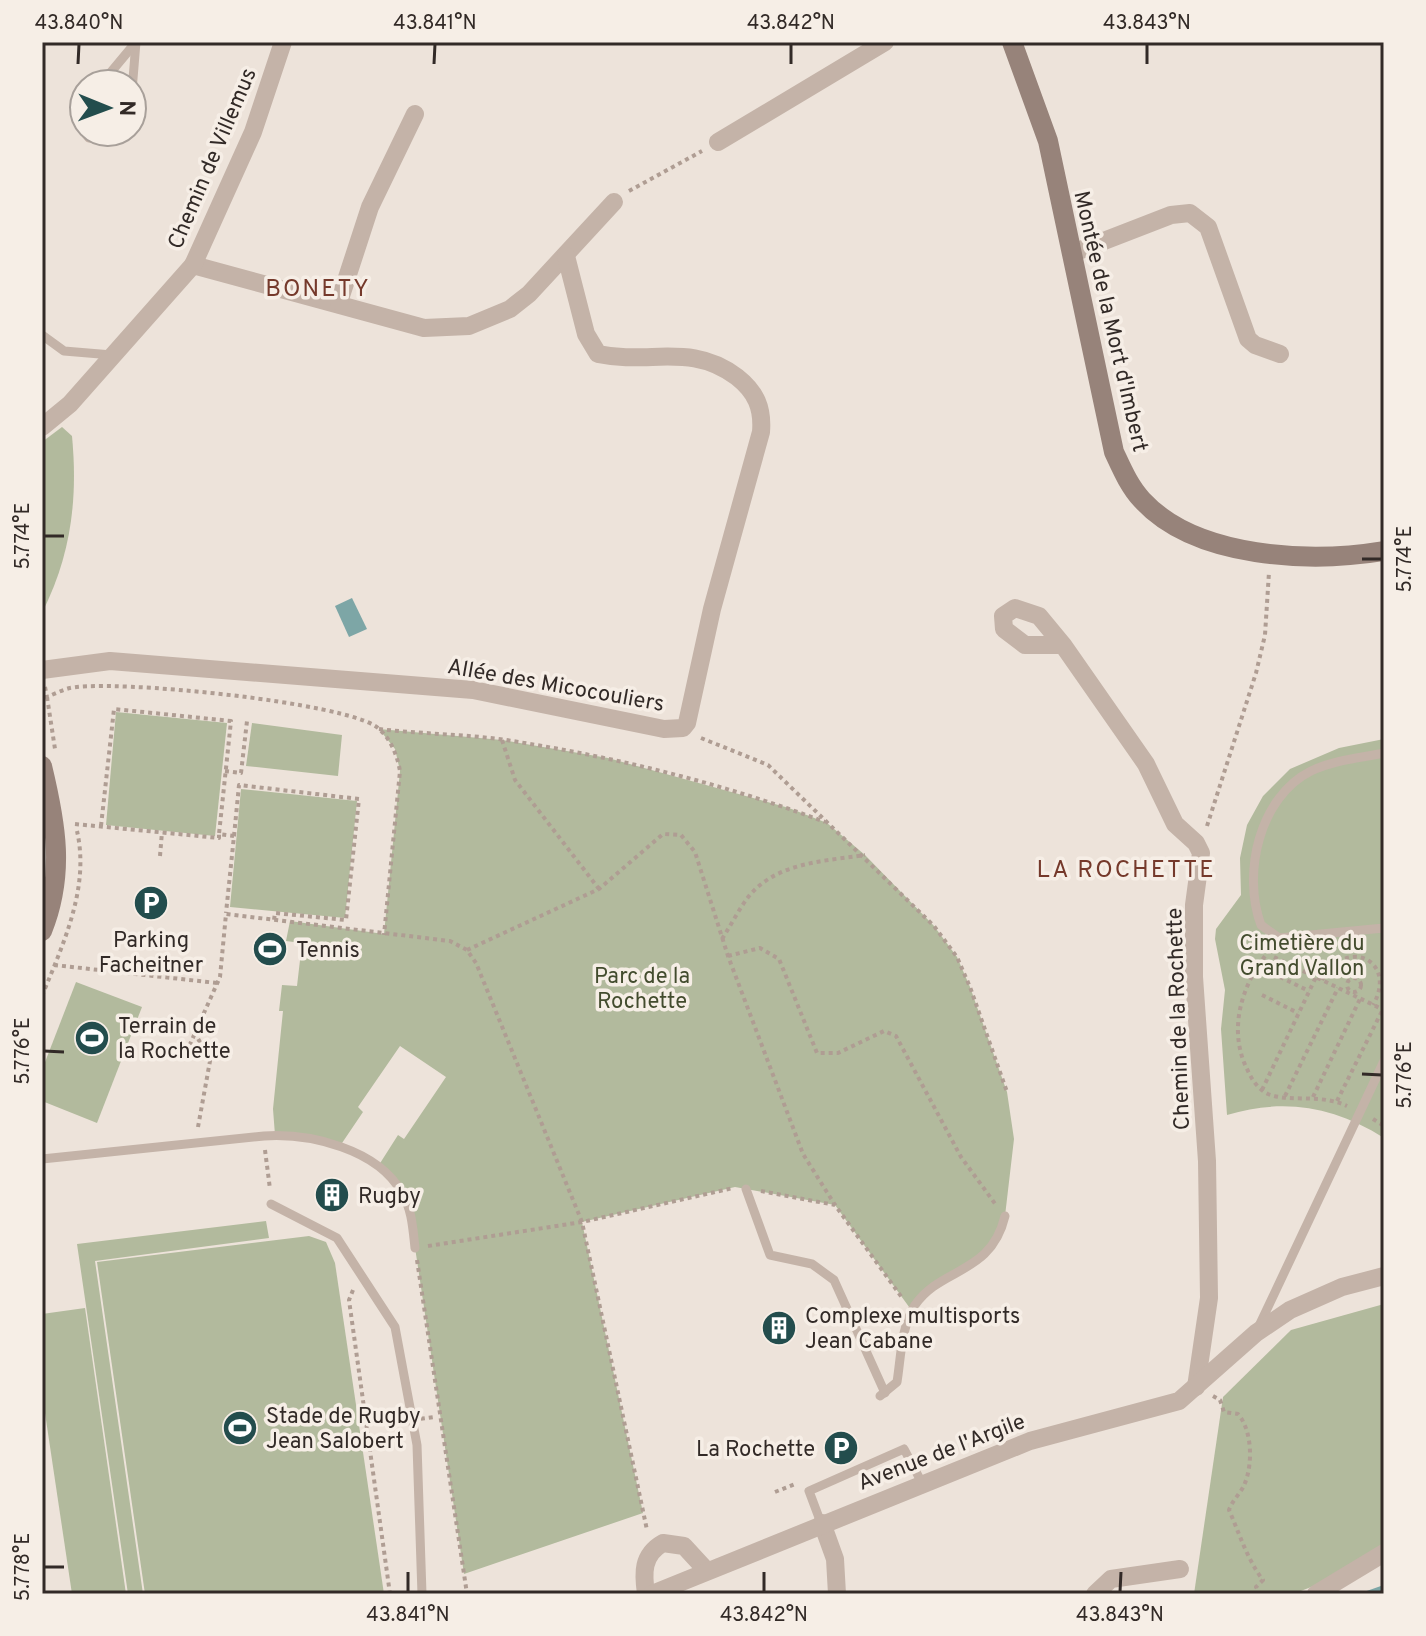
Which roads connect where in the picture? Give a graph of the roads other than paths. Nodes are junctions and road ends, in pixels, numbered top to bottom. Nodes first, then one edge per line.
1 (283, 42) edge
2 (885, 42) edge
3 (1012, 42) edge
4 (114, 68) edge
5 (134, 68) edge
6 (415, 114) dead end
7 (718, 142) road end
8 (614, 202) road end
9 (1073, 253) junction
10 (566, 256) junction
11 (193, 265) junction
12 (339, 302) junction
13 (42, 335) edge
14 (1280, 354) dead end
15 (113, 355) junction
16 (42, 427) edge
17 (1384, 551) edge
18 (1063, 645) dead end
19 (42, 670) edge
20 (1384, 753) edge
21 (42, 766) edge
22 (1384, 928) edge
23 (42, 931) edge
24 (1384, 1061) edge
25 (42, 1159) edge
26 (746, 1189) road end
27 (271, 1204) road end
28 (1005, 1216) road end
29 (415, 1248) road end
30 (1384, 1276) edge
31 (1256, 1333) junction
32 (1196, 1387) junction
33 (922, 1483) junction
34 (822, 1523) junction
35 (1384, 1553) edge
36 (1180, 1569) dead end
37 (707, 1571) junction
38 (422, 1594) edge
39 (649, 1594) edge
40 (837, 1594) edge
41 (855, 1594) edge
42 (1095, 1594) edge
43 (1316, 1594) edge

1 - 11 street, Chemin de Villemus
2 - 7 street
3 - 9 street, Montée de la Mort d'Imbert
4 - 5 lane
6 - 12 street
8 - 10 street
9 - 14 street
9 - 17 street, Montée de la Mort d'Imbert
10 - 12 street
10 - 19 street, Allée des Micocouliers
11 - 12 street
11 - 15 street, Chemin de Villemus
13 - 15 lane
15 - 16 street, Chemin de Villemus
18 - 32 street, Chemin de la Rochette
20 - 22 lane
21 - 23 street
24 - 31 lane
25 - 29 lane
26 - 28 lane
27 - 38 lane
30 - 31 street, Avenue de l'Argile
31 - 32 street, Avenue de l'Argile
32 - 33 street, Avenue de l'Argile
33 - 34 street, Avenue de l'Argile
33 - 34 lane
34 - 37 street, Avenue de l'Argile
34 - 40 street
35 - 43 street
36 - 42 street
37 - 39 street, Avenue de l'Argile
37 - 39 street, Avenue de l'Argile
40 - 41 street

